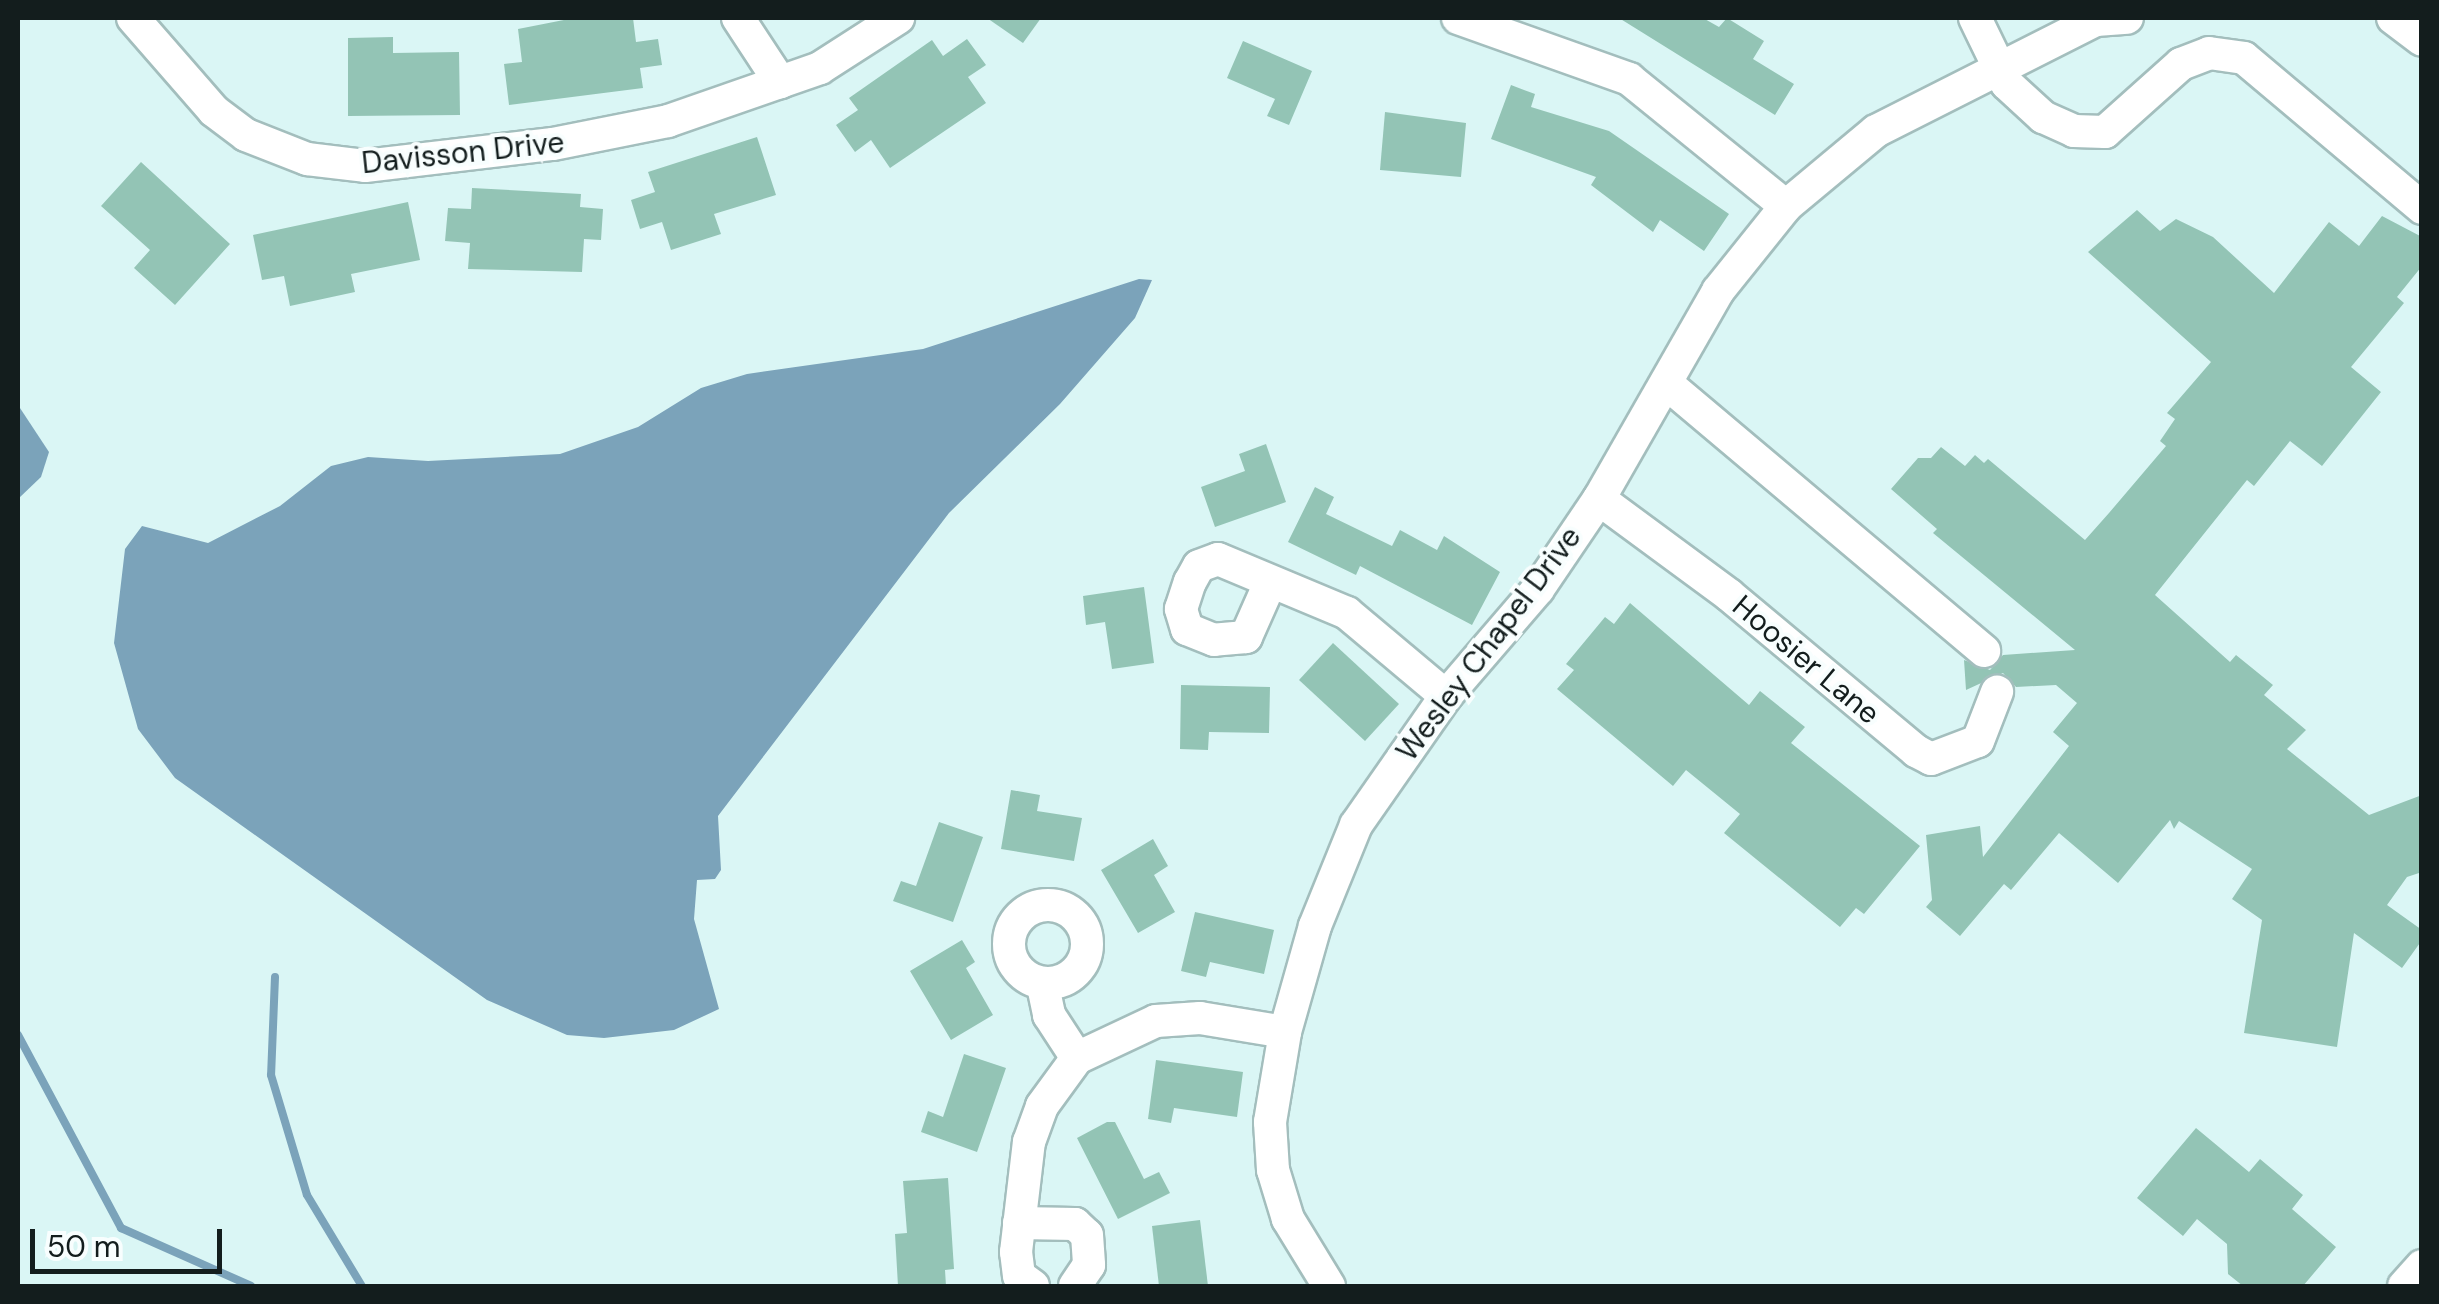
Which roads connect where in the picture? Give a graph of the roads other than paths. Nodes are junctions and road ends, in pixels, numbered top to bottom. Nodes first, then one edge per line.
1 (133, 18) edge
2 (738, 18) edge
3 (898, 18) edge
4 (1458, 18) edge
5 (1975, 18) edge
6 (2107, 18) edge
7 (2393, 18) edge
8 (2422, 40) edge
9 (1994, 67) junction
10 (780, 82) junction
11 (1786, 206) junction
12 (2422, 208) edge
13 (1666, 383) junction
14 (1598, 499) junction
15 (1269, 585) dead end
16 (1984, 651) dead end
17 (1997, 692) dead end
18 (1446, 696) junction
19 (1043, 986) dead end
20 (1286, 1032) junction
21 (1077, 1058) junction
22 (1019, 1223) junction
23 (2422, 1266) edge
24 (1033, 1286) edge
25 (1076, 1286) edge
26 (1329, 1286) edge
27 (2404, 1286) edge

1 - 10 street, Davisson Drive
2 - 10 street
3 - 10 street, Davisson Drive
4 - 11 street
5 - 9 street
6 - 9 street, Wesley Chapel Drive
7 - 8 street
9 - 11 street, Wesley Chapel Drive
9 - 12 street
11 - 13 street, Wesley Chapel Drive
13 - 14 street, Wesley Chapel Drive
13 - 16 street
14 - 17 street, Hoosier Lane
14 - 18 street, Wesley Chapel Drive
15 - 18 street
18 - 20 street, Wesley Chapel Drive
19 - 21 street
20 - 21 street
20 - 26 street, Wesley Chapel Drive
21 - 22 street
22 - 24 street
22 - 25 street
23 - 27 street

